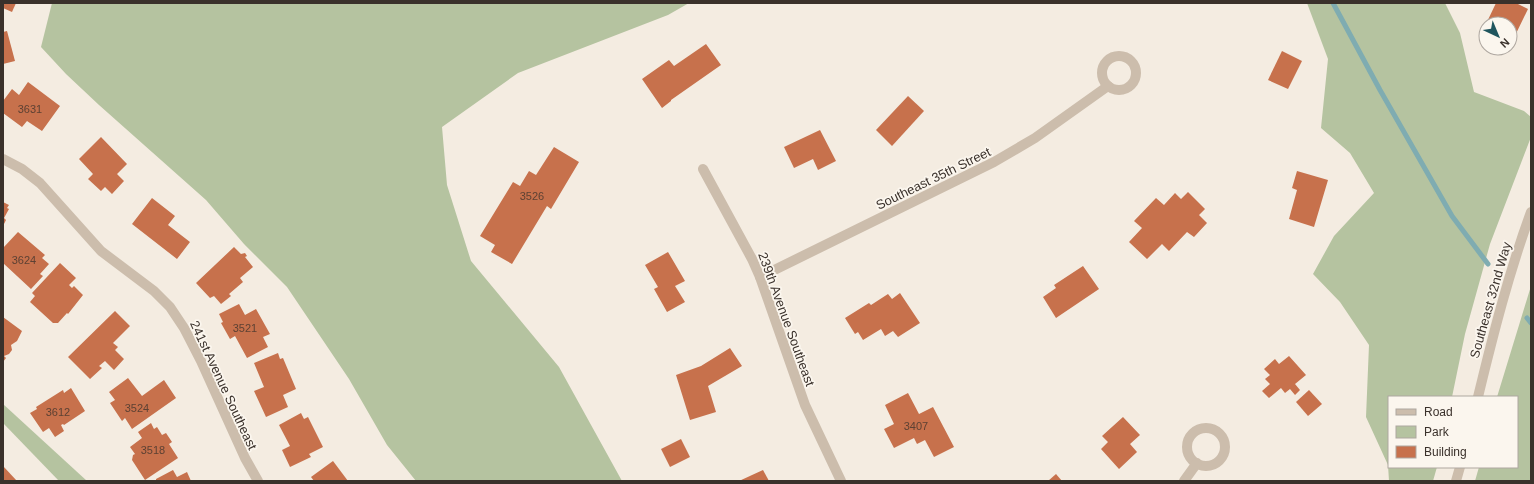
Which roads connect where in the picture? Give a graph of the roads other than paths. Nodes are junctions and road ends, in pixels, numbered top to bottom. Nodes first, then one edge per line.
1 (1108, 86) dead end
2 (3, 159) edge
3 (703, 169) dead end
4 (1531, 212) edge
5 (760, 277) junction
6 (1478, 396) edge
7 (1197, 463) dead end
8 (1460, 468) edge
9 (258, 481) edge
10 (841, 481) edge
11 (1184, 481) edge
12 (1456, 481) edge

1 - 5 street, Southeast 35th Street
2 - 9 street, 241st Avenue Southeast
3 - 5 street, 239th Avenue Southeast
4 - 6 street, Southeast 32nd Way
5 - 10 street, 239th Avenue Southeast
7 - 11 street
8 - 12 street

